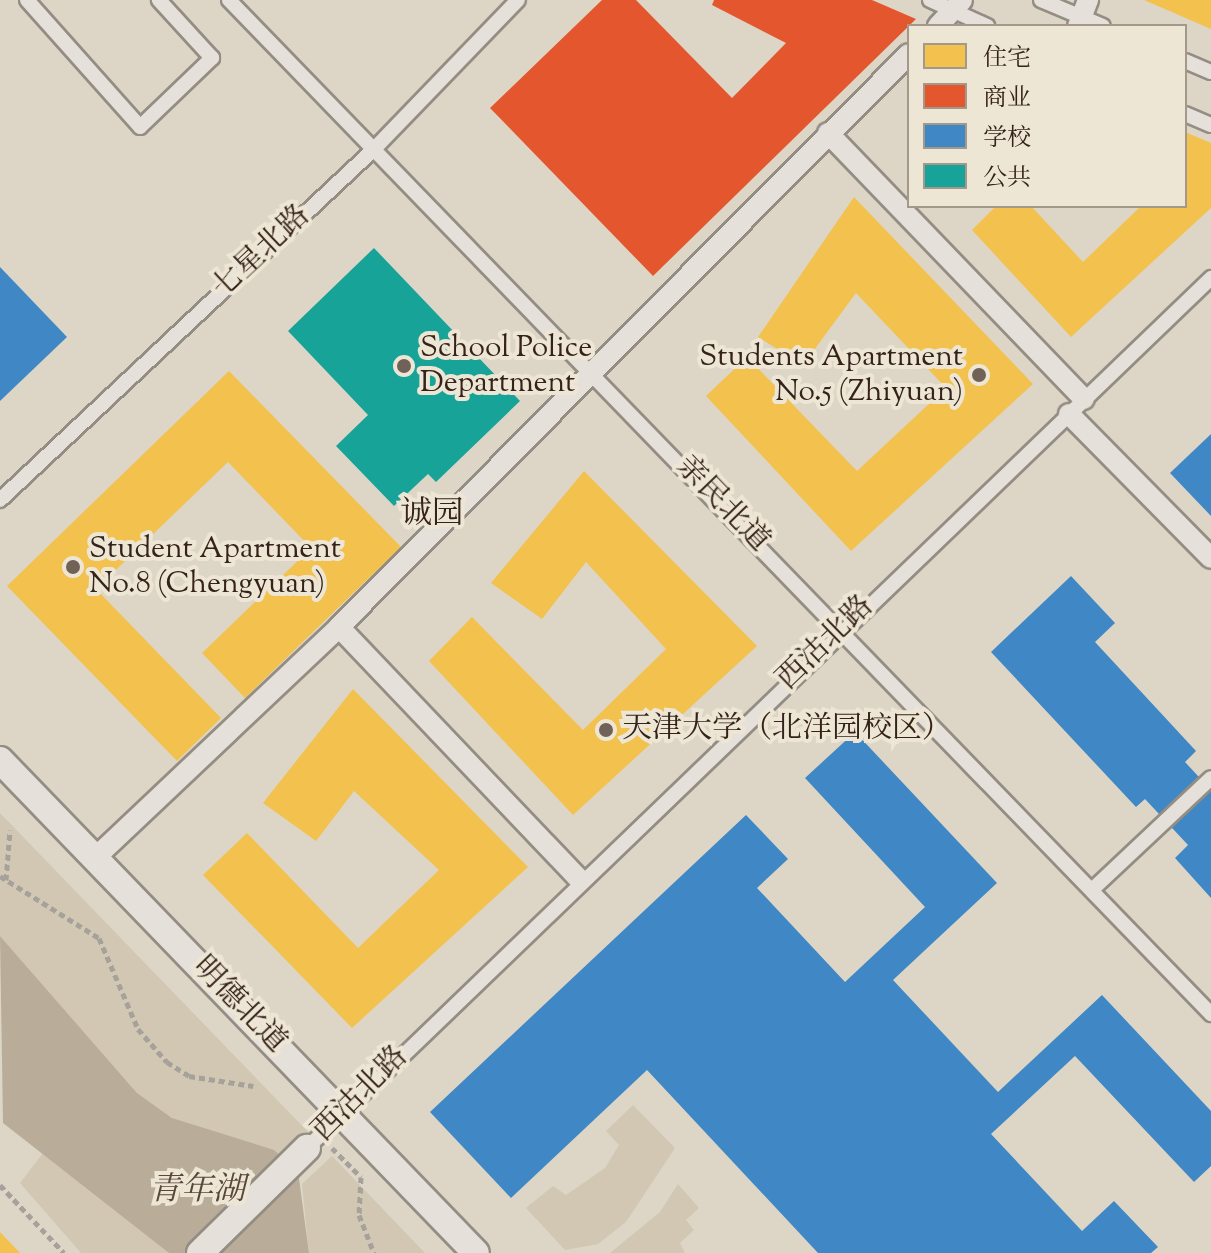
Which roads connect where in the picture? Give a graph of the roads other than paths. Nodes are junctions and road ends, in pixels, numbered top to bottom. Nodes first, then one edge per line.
1 (27, 0) edge
2 (159, 0) edge
3 (229, 0) edge
4 (518, 0) edge
5 (930, 0) edge
6 (1041, 0) edge
7 (958, 5) edge
8 (1082, 14) edge
9 (940, 24) edge
10 (984, 24) edge
11 (1100, 24) edge
12 (907, 56) edge
13 (1187, 62) edge
14 (1211, 72) edge
15 (1187, 115) edge
16 (1211, 125) edge
17 (828, 133) junction
18 (374, 149) junction
19 (1211, 278) edge
20 (594, 374) junction
21 (1077, 407) junction
22 (0, 500) edge
23 (1211, 558) edge
24 (339, 627) junction
25 (842, 628) junction
26 (0, 760) edge
27 (1211, 778) edge
28 (95, 858) junction
29 (580, 880) junction
30 (1095, 887) junction
31 (1211, 1014) edge
32 (343, 1113) junction
33 (314, 1142) joint
34 (200, 1253) edge
35 (476, 1253) edge

1 - 2 lane
3 - 18 lane, 亲民北道
4 - 18 lane, 七星北路
5 - 7 lane
6 - 8 lane
7 - 9 street
7 - 10 lane
8 - 11 lane
12 - 17 street
13 - 14 lane
15 - 16 lane
17 - 20 street
17 - 21 street
18 - 20 lane, 亲民北道
18 - 22 lane, 七星北路
19 - 21 lane, 西沽北路
20 - 24 street
20 - 25 lane, 亲民北道
21 - 23 street
21 - 25 lane, 西沽北路
24 - 28 street
24 - 29 street
25 - 29 lane, 西沽北路
25 - 30 lane, 亲民北道
26 - 28 street, 明德北道
27 - 30 lane
28 - 32 street, 明德北道
29 - 32 lane, 西沽北路
30 - 31 lane, 亲民北道
32 - 33 lane, 西沽北路
32 - 35 street, 明德北道
33 - 34 street

